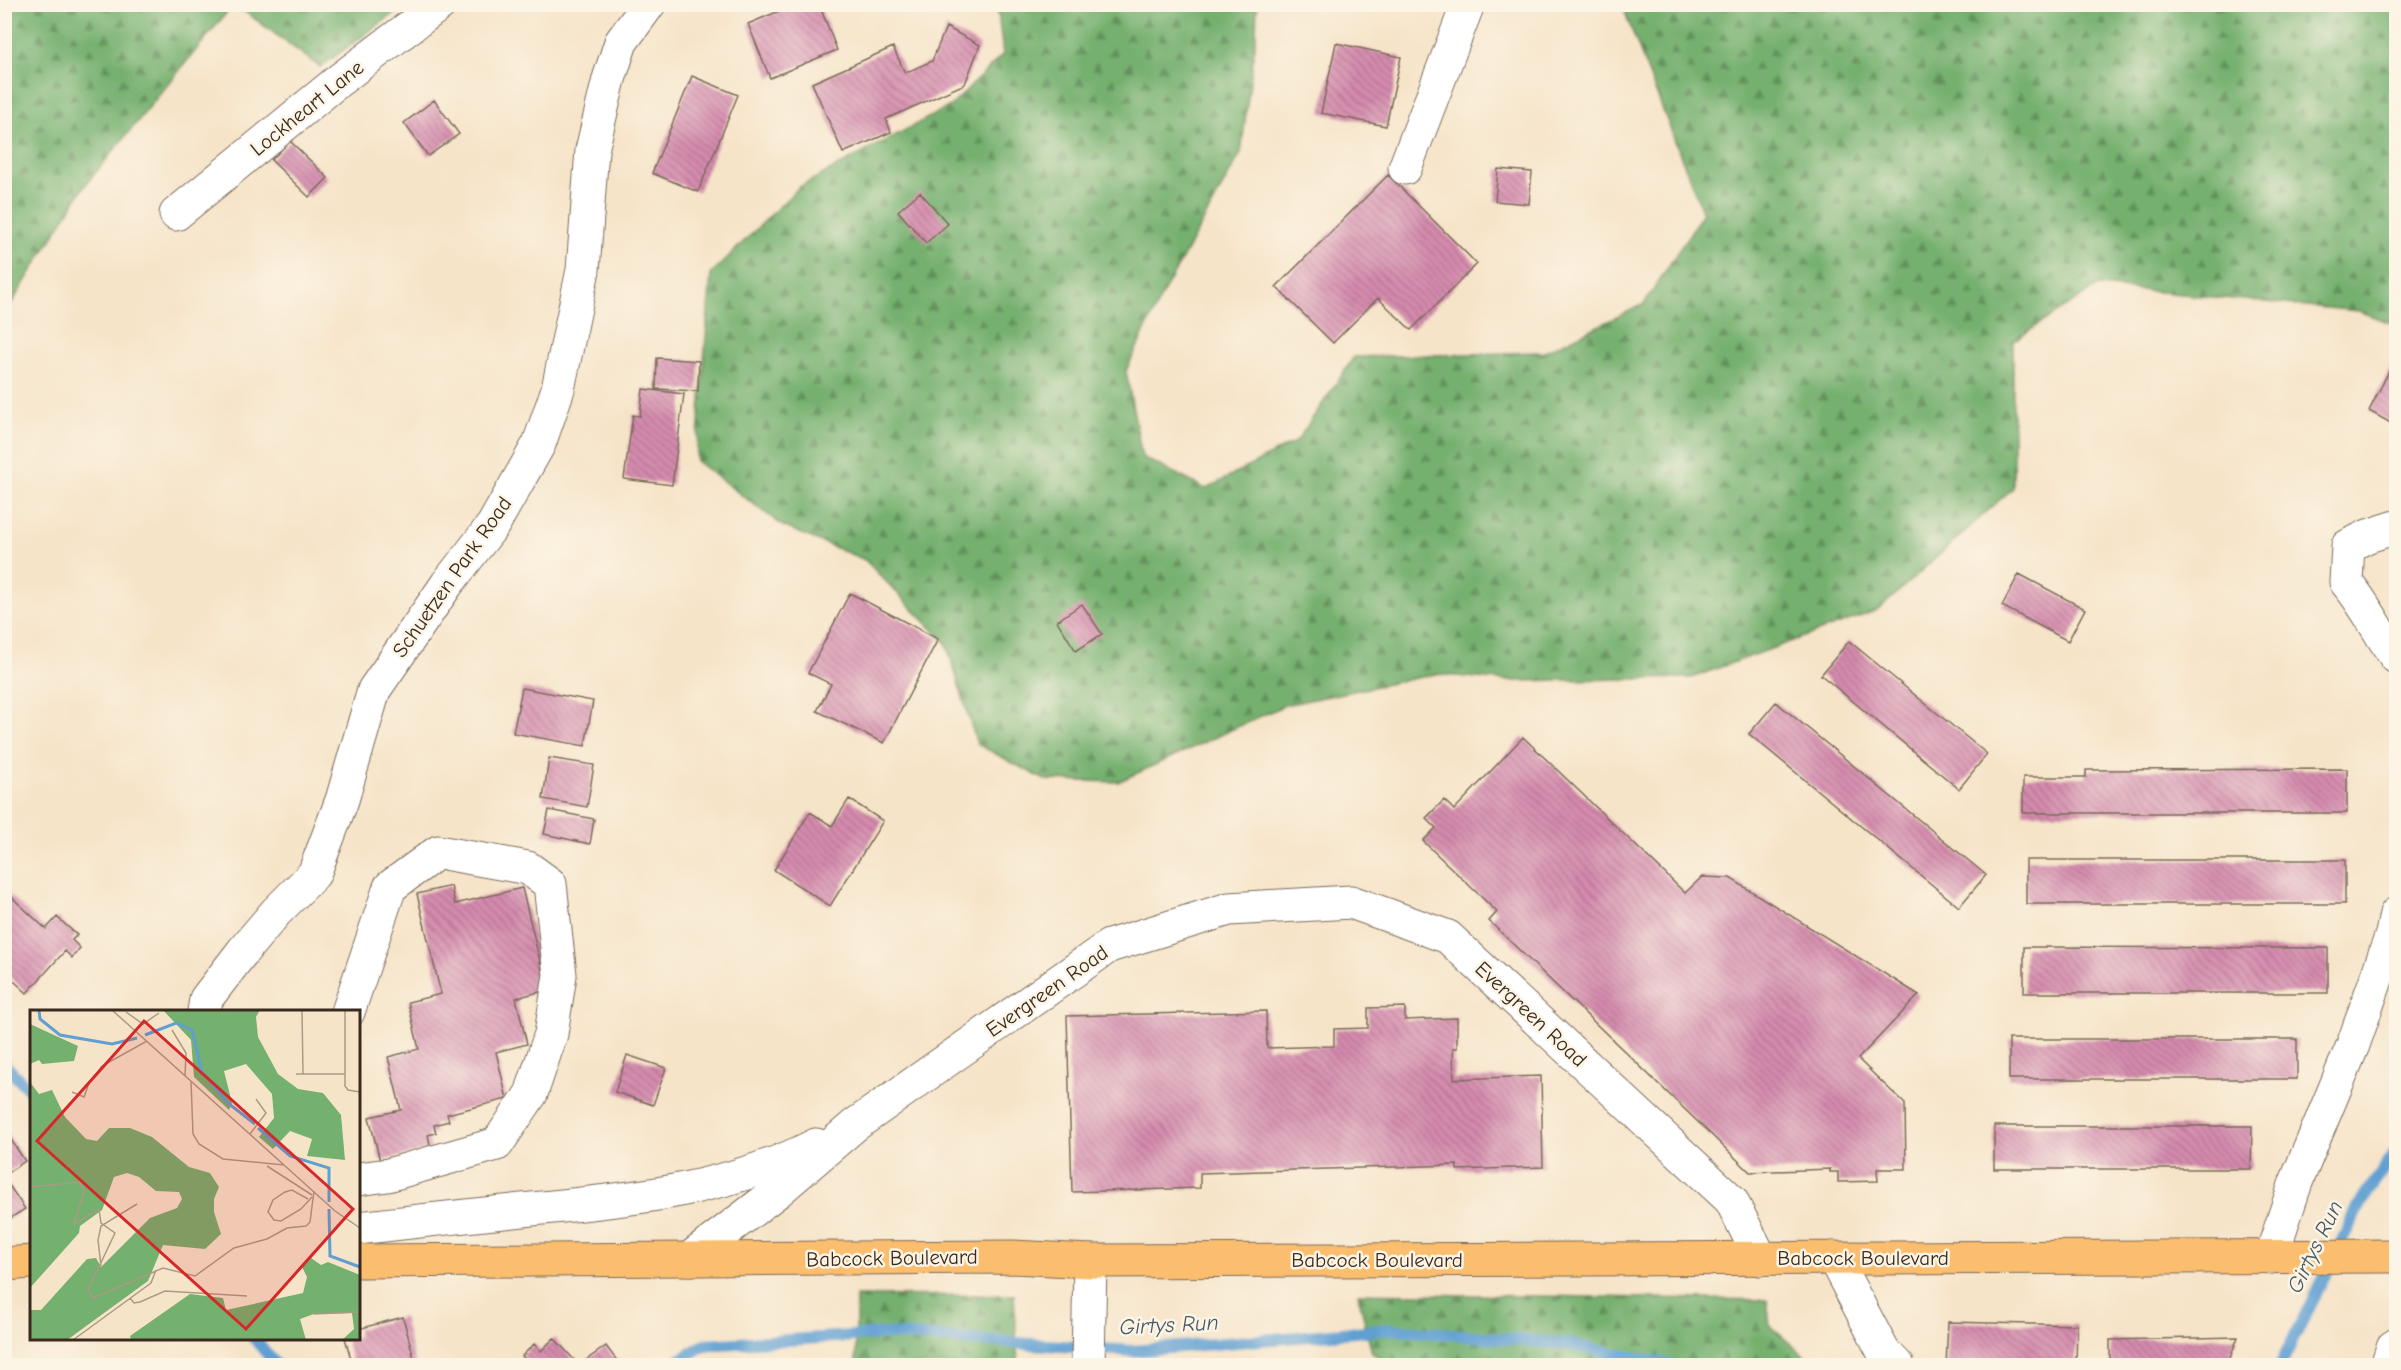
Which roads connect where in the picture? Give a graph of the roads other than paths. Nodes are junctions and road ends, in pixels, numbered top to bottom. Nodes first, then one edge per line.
1 (440, 4) edge
2 (649, 4) edge
3 (1468, 4) edge
4 (1405, 168) dead end
5 (176, 214) dead end
6 (2397, 527) edge
7 (2397, 657) edge
8 (2397, 914) edge
9 (204, 1010) edge
10 (348, 1010) edge
11 (855, 1125) junction
12 (360, 1179) edge
13 (360, 1228) edge
14 (2392, 1256) edge
15 (2278, 1257) junction
16 (1761, 1258) junction
17 (1834, 1258) junction
18 (689, 1259) junction
19 (360, 1261) edge
20 (1090, 1261) junction
21 (30, 1262) edge
22 (4, 1264) edge
23 (2397, 1345) edge
24 (1088, 1365) edge
25 (1898, 1365) edge
26 (2387, 1365) edge

1 - 5 street, Lockheart Lane
2 - 9 street, Schuetzen Park Road
3 - 4 street
6 - 7 street
8 - 15 street
10 - 12 street
11 - 13 street
11 - 16 street, Evergreen Road
11 - 18 street, Evergreen Road
14 - 15 main road, Babcock Boulevard
15 - 17 main road, Babcock Boulevard
16 - 17 main road, Babcock Boulevard
16 - 20 main road, Babcock Boulevard
17 - 25 street
18 - 19 main road, Babcock Boulevard
18 - 20 main road, Babcock Boulevard
20 - 24 street
21 - 22 main road
23 - 26 street

